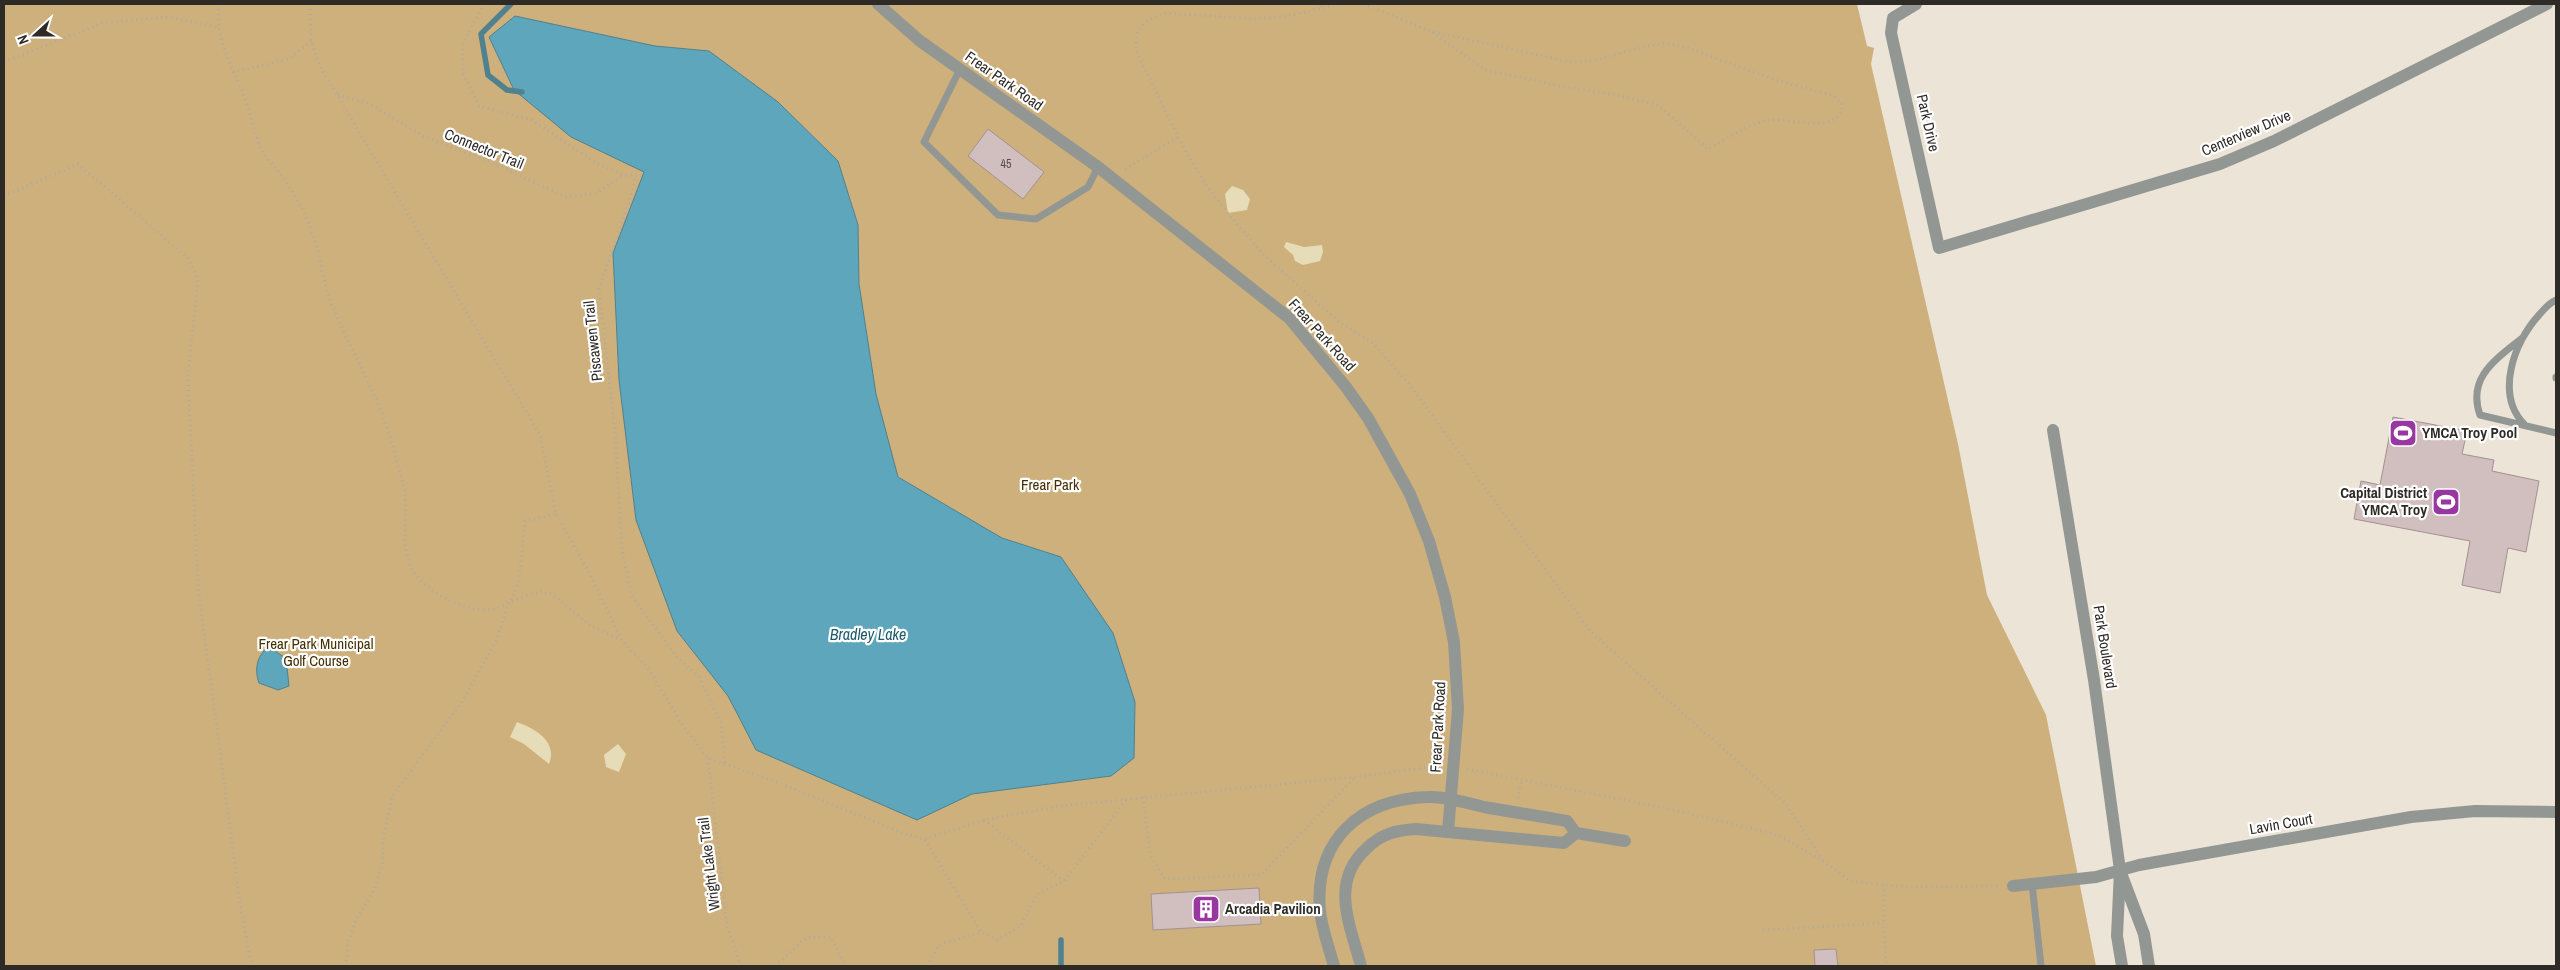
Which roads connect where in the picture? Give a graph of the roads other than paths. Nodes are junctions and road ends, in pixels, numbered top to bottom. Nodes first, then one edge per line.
1 (878, 4) edge
2 (1916, 4) edge
3 (2547, 4) edge
4 (960, 69) junction
5 (1098, 167) junction
6 (1939, 248) joint
7 (2556, 300) edge
8 (2521, 339) junction
9 (2525, 425) junction
10 (2053, 430) dead end
11 (2556, 432) edge
12 (1450, 800) junction
13 (2556, 812) edge
14 (1448, 832) junction
15 (1576, 833) junction
16 (1625, 842) dead end
17 (2120, 870) junction
18 (2032, 884) junction
19 (2013, 886) road end
20 (1334, 966) edge
21 (1361, 966) edge
22 (2041, 966) edge
23 (2122, 966) edge
24 (2149, 966) edge

1 - 4 street, Frear Park Road
2 - 6 street, Park Drive
3 - 6 street, Centerview Drive
4 - 5 street, Frear Park Road
4 - 5 lane
5 - 12 street, Frear Park Road
7 - 8 lane
8 - 9 lane
8 - 9 lane
9 - 11 lane
10 - 17 street, Park Boulevard
12 - 14 street, Frear Park Road
12 - 15 street
12 - 20 street
13 - 17 street, Lavin Court
14 - 15 street
14 - 21 street
15 - 16 street
17 - 18 street, Lavin Court
17 - 23 street, Park Boulevard
17 - 24 street, Park Boulevard
18 - 19 street, Lavin Court
18 - 22 lane

